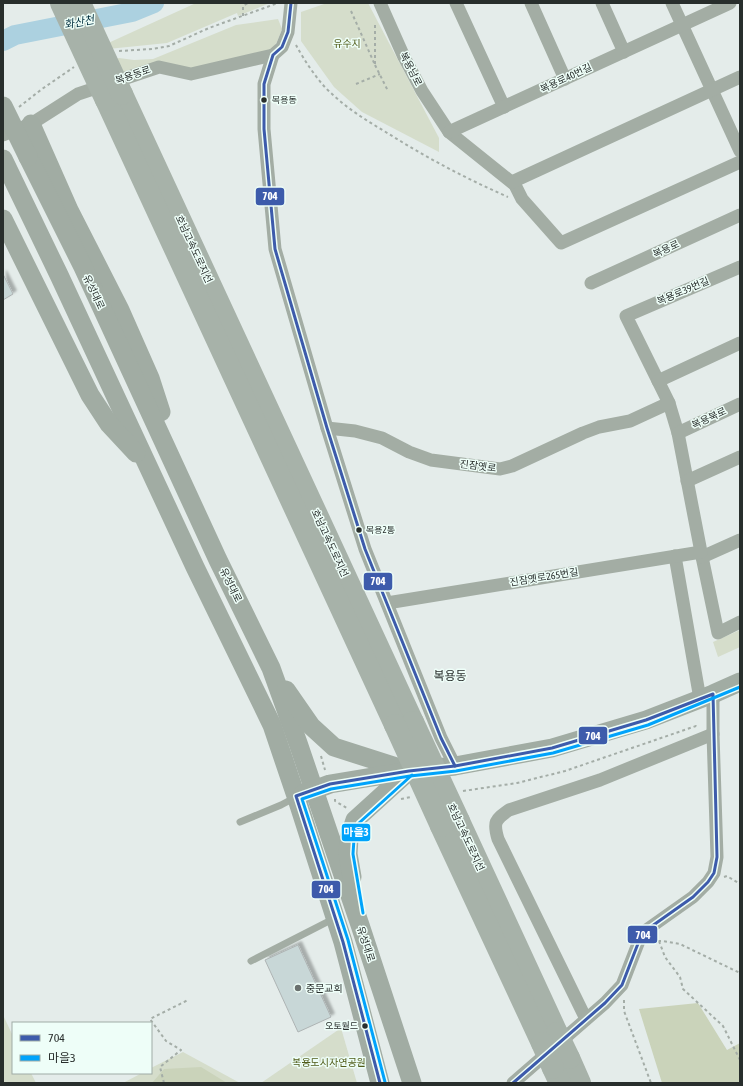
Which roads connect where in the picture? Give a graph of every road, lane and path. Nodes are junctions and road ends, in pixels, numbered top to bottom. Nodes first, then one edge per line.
1 (61, 3) edge
2 (80, 3) edge
3 (248, 3) edge
4 (280, 3) edge
5 (291, 3) edge
6 (456, 3) edge
7 (531, 3) edge
8 (602, 3) edge
9 (672, 3) edge
10 (730, 3) edge
11 (377, 9) edge
12 (351, 11) dead end
13 (243, 16) junction
14 (682, 25) junction
15 (288, 32) junction
16 (114, 51) dead end
17 (624, 52) junction
18 (273, 55) junction
19 (375, 65) junction
20 (78, 66) dead end
21 (380, 74) junction
22 (740, 77) edge
23 (565, 79) junction
24 (356, 84) dead end
25 (712, 90) junction
26 (388, 91) dead end
27 (114, 97) junction
28 (10, 107) edge
29 (504, 107) junction
30 (31, 124) junction
31 (449, 132) junction
32 (3, 135) edge
33 (740, 151) edge
34 (740, 162) edge
35 (5, 163) edge
36 (512, 182) junction
37 (522, 199) junction
38 (740, 215) edge
39 (3, 219) edge
40 (740, 267) edge
41 (591, 283) dead end
42 (740, 343) edge
43 (658, 381) junction
44 (669, 403) junction
45 (740, 404) edge
46 (327, 428) junction
47 (678, 432) junction
48 (740, 457) edge
49 (148, 467) junction
50 (181, 478) junction
51 (687, 481) junction
52 (740, 540) edge
53 (701, 555) junction
54 (675, 556) junction
55 (387, 603) junction
56 (740, 622) edge
57 (271, 668) junction
58 (740, 682) edge
59 (707, 697) junction
60 (708, 732) junction
61 (321, 756) dead end
62 (323, 765) dead end
63 (455, 766) junction
64 (409, 771) junction
65 (314, 790) junction
66 (457, 792) dead end
67 (296, 796) junction
68 (414, 797) dead end
69 (394, 800) dead end
70 (336, 801) dead end
71 (351, 810) dead end
72 (240, 822) dead end
73 (335, 918) junction
74 (360, 925) junction
75 (639, 941) junction
76 (659, 941) junction
77 (251, 961) dead end
78 (740, 973) edge
79 (622, 985) junction
80 (188, 1000) dead end
81 (586, 1020) junction
82 (740, 1060) edge
83 (560, 1070) edge
84 (164, 1083) edge
85 (380, 1083) edge
86 (412, 1083) edge
87 (513, 1083) edge
88 (580, 1083) edge
89 (651, 1083) edge

1 - 27 highway, 호남고속도로지선, bridge
2 - 27 highway, 호남고속도로지선, bridge
3 - 13 path
4 - 13 path
5 - 15 street
6 - 29 street
7 - 23 street
8 - 17 street
9 - 14 street
10 - 14 street, 복용로40번길
11 - 19 path
11 - 31 street, 복용남로
12 - 19 path
13 - 16 path
14 - 17 street, 복용로40번길
14 - 25 street
15 - 18 street
15 - 37 path
17 - 23 street, 복용로40번길
18 - 30 street, 복용동로
18 - 46 street
19 - 21 path
20 - 28 path
21 - 24 path
21 - 26 path
22 - 25 street
23 - 29 street, 복용로40번길
25 - 33 street
25 - 36 street
27 - 83 highway, 호남고속도로지선, bridge
28 - 50 street, 유성대로, bridge
29 - 31 street, 복용로40번길
30 - 32 street, 복용동로
30 - 50 street
31 - 36 street, 복용남로
34 - 37 street
35 - 49 street
36 - 37 street
38 - 41 street, 복용로
39 - 49 street
40 - 43 street, 복용로39번길
42 - 43 street
43 - 44 street
44 - 46 street, 진잠옛로
44 - 47 street
45 - 47 street, 복용북로
46 - 55 street
47 - 51 street
48 - 51 street
49 - 67 street
50 - 57 street, 유성대로
51 - 53 street
52 - 53 street, 진잠옛로265번길
53 - 54 street, 진잠옛로265번길
53 - 56 street
54 - 55 street, 진잠옛로265번길
54 - 59 street
55 - 63 street
57 - 64 street
57 - 65 street, 유성대로
58 - 59 street
59 - 60 street
59 - 63 street
60 - 66 path
60 - 75 street
60 - 81 street
61 - 62 path
63 - 64 street
64 - 65 street
64 - 74 street
65 - 67 street
65 - 74 street, 유성대로
67 - 72 lane
67 - 73 street
68 - 69 path
70 - 71 path
73 - 77 lane
73 - 85 street
74 - 86 street, 유성대로
75 - 76 path
75 - 79 street
76 - 78 path
76 - 82 path
79 - 81 street
79 - 89 path
80 - 84 path
81 - 87 street
83 - 88 highway, 호남고속도로지선

